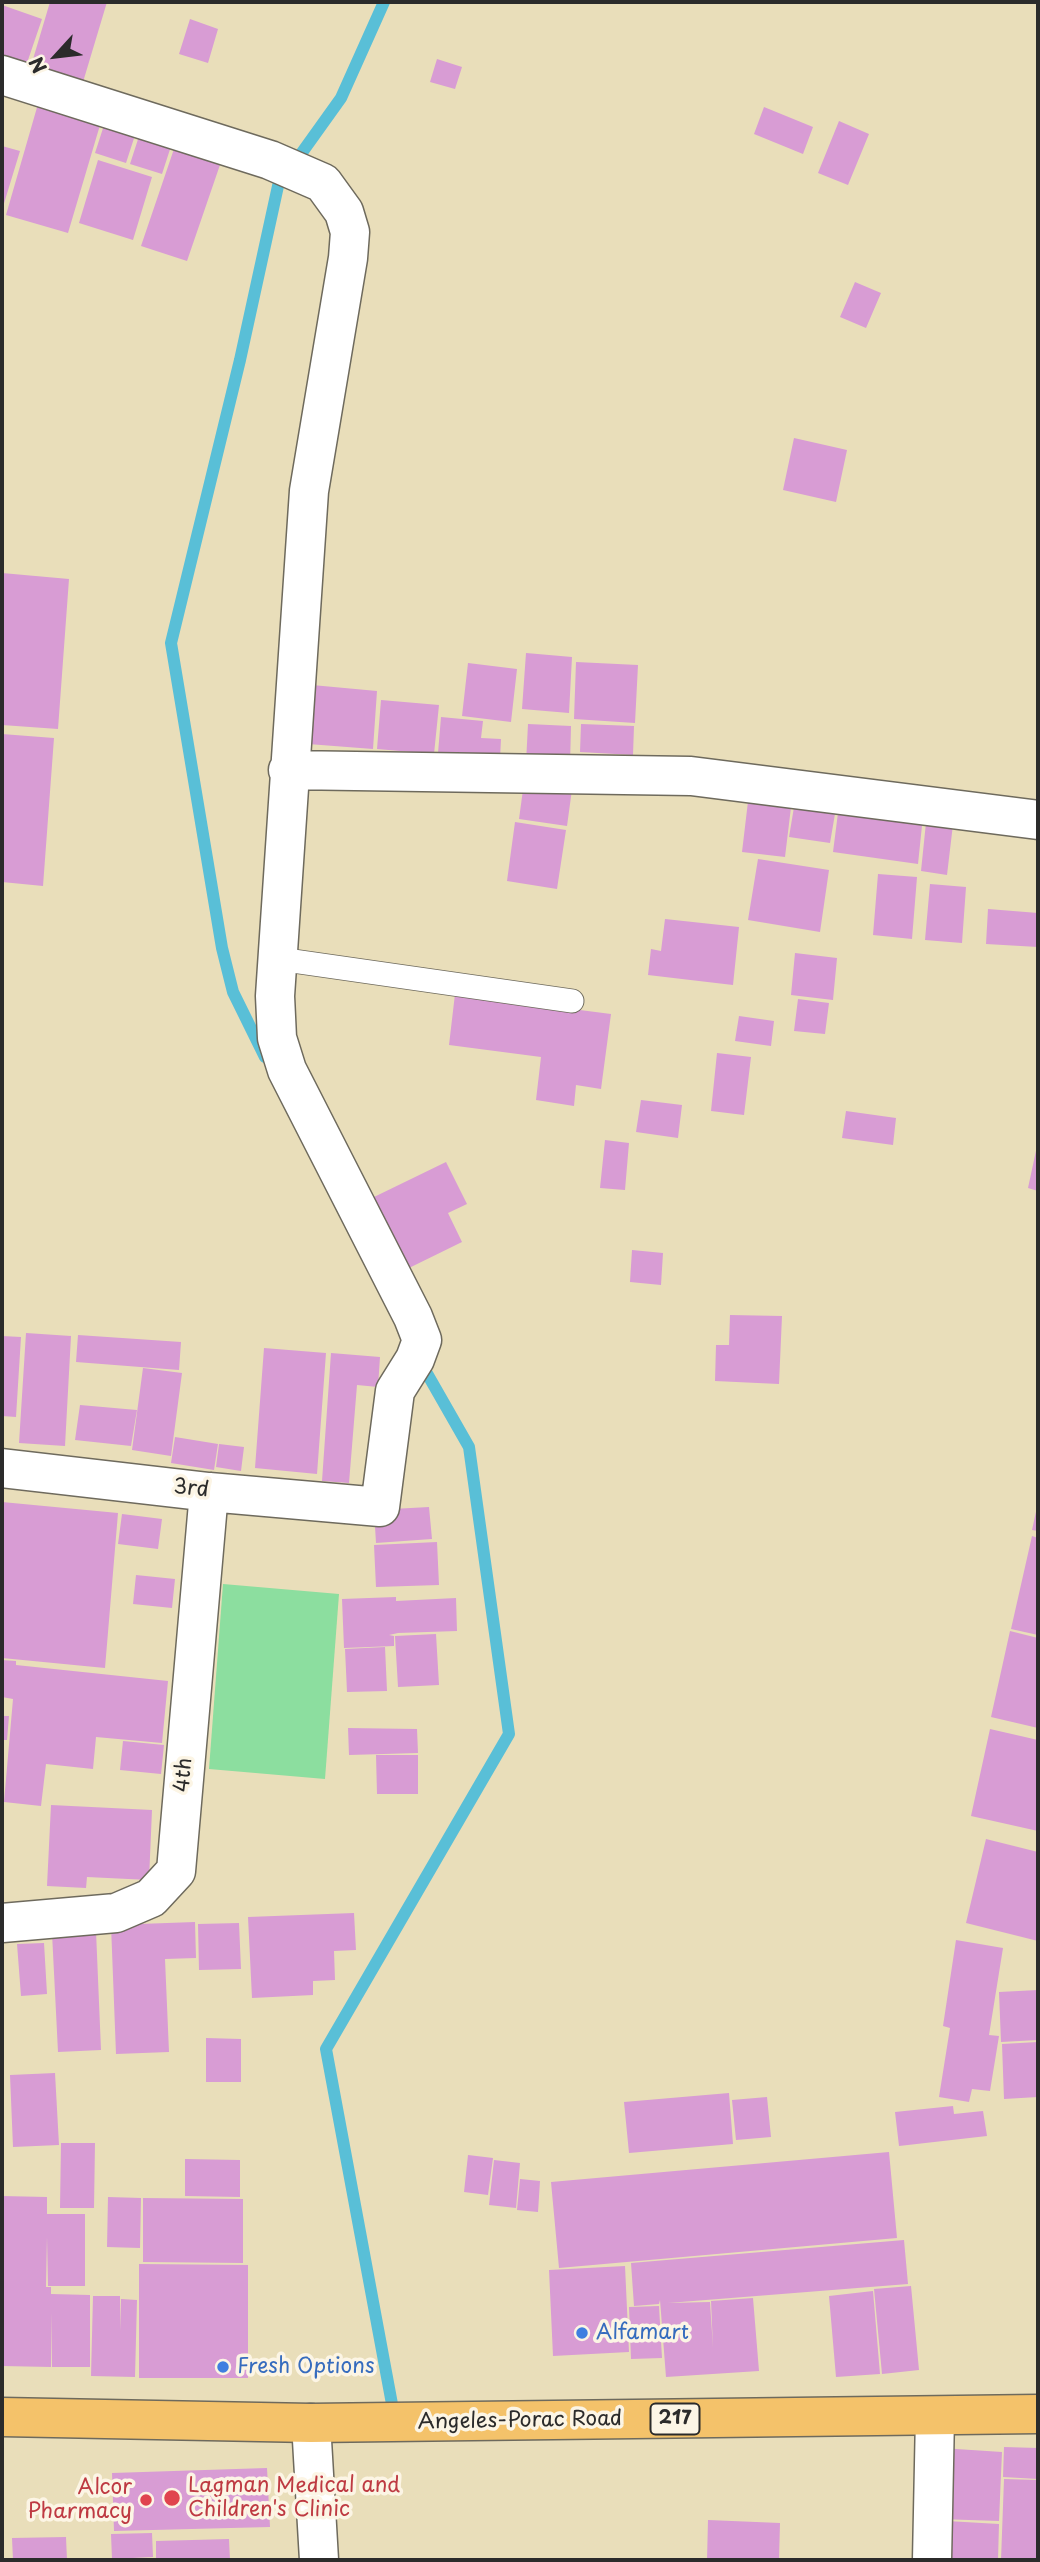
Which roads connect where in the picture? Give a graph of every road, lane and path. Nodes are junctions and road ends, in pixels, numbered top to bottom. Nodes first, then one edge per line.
1 (2, 75) edge
2 (288, 770) junction
3 (1038, 820) edge
4 (279, 959) junction
5 (572, 1001) dead end
6 (2, 1468) edge
7 (209, 1492) junction
8 (2, 1923) edge
9 (1038, 2414) edge
10 (935, 2416) junction
11 (2, 2417) edge
12 (311, 2423) junction
13 (319, 2560) edge
14 (932, 2560) edge

1 - 2 street
2 - 3 street
2 - 4 street
4 - 5 lane
4 - 7 street, 3rd
6 - 7 street, 3rd
7 - 8 street, 4th
9 - 10 main road, Angeles-Porac Road / 217
10 - 12 main road, Angeles-Porac Road / 217
10 - 14 street
11 - 12 main road, Angeles-Porac Road / 217
12 - 13 street

